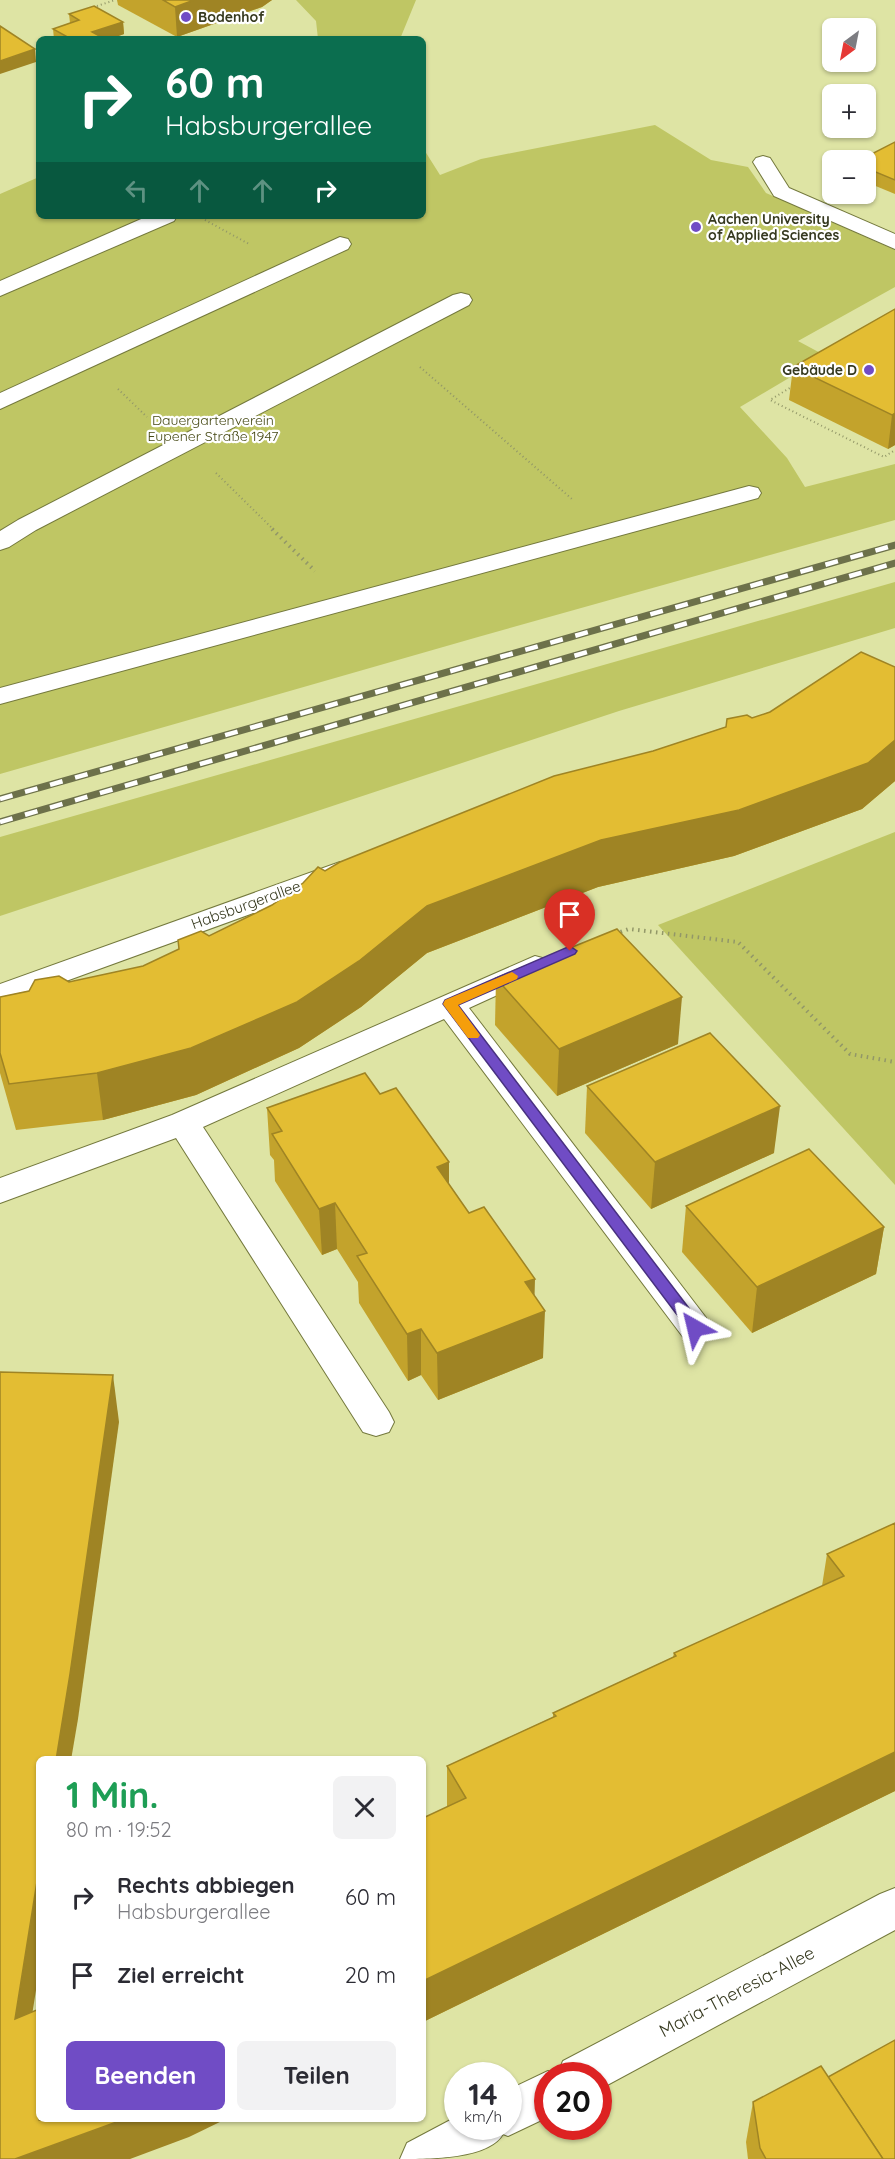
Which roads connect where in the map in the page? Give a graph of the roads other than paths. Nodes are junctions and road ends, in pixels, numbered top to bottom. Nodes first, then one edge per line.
1 (763, 162) dead end
2 (159, 219) edge
3 (895, 242) edge
4 (340, 244) dead end
5 (0, 289) edge
6 (461, 300) dead end
7 (0, 402) edge
8 (749, 493) dead end
9 (0, 542) edge
10 (0, 696) edge
11 (370, 860) edge
12 (590, 942) edge
13 (0, 995) edge
14 (449, 1004) junction
15 (183, 1123) junction
16 (0, 1191) edge
17 (695, 1328) dead end
18 (376, 1422) dead end
19 (895, 1908) edge
20 (605, 2062) edge
21 (459, 2140) edge
22 (423, 2159) edge

1 - 3 lane
2 - 5 lane
4 - 7 lane
6 - 9 lane
8 - 10 lane
11 - 13 lane, Habsburgerallee
12 - 14 lane
14 - 15 lane
14 - 17 lane
15 - 16 lane
15 - 18 lane
19 - 20 street, Maria-Theresia-Allee
21 - 22 street

